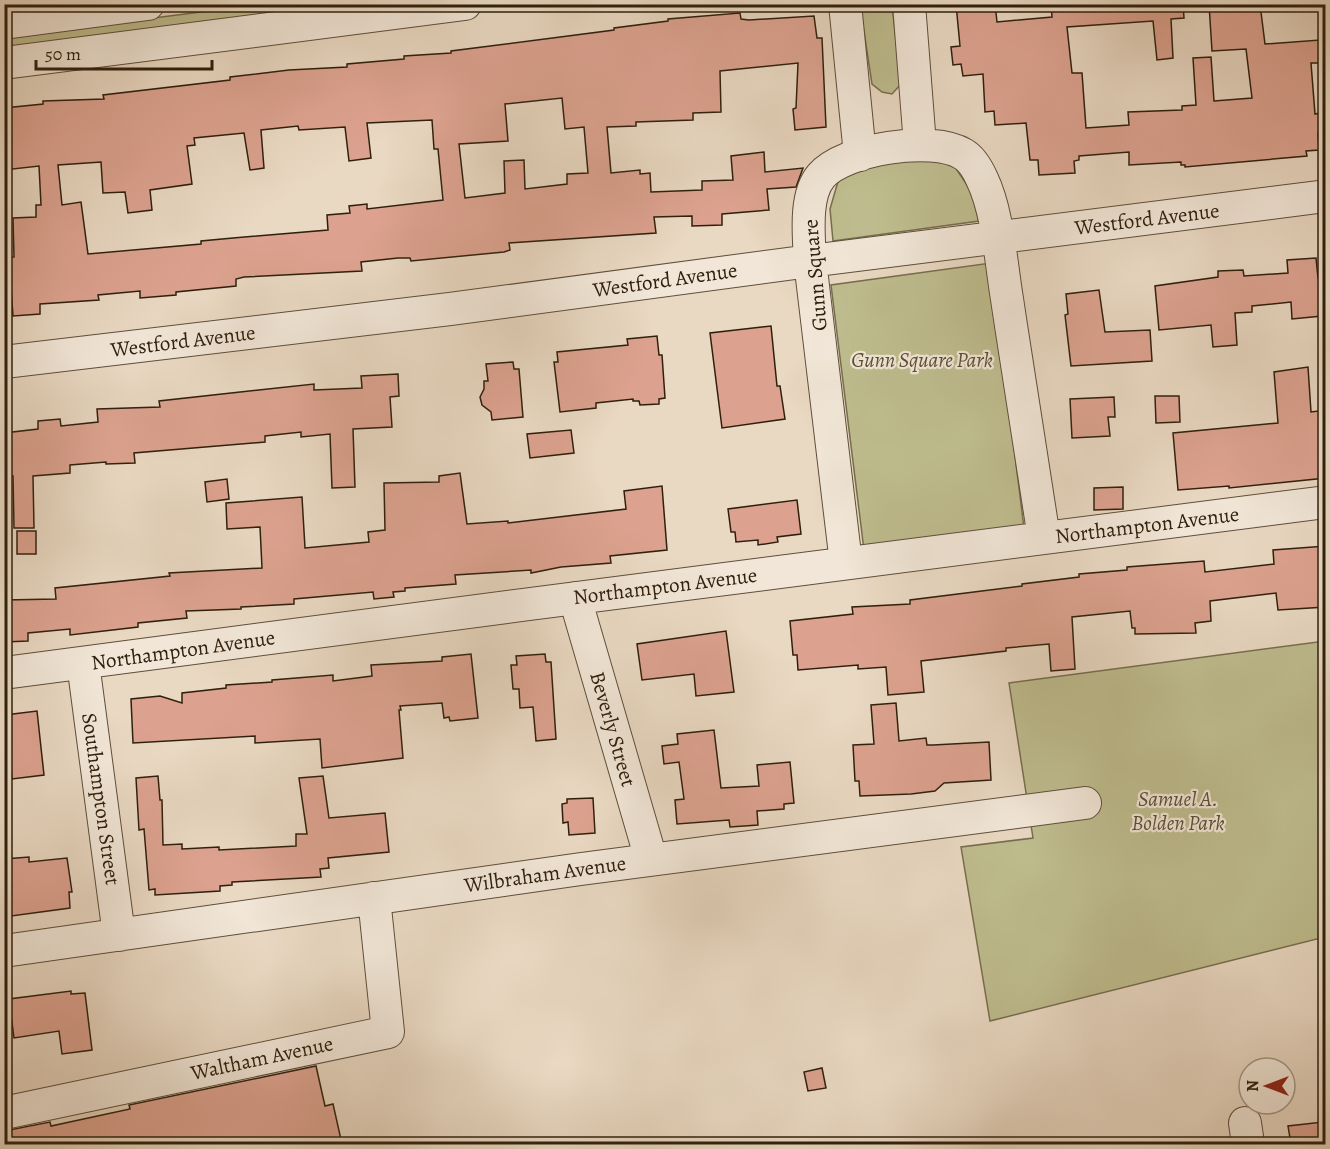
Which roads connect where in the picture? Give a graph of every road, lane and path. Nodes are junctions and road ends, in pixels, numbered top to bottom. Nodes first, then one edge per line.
1 (148, 4) edge
2 (465, 4) edge
3 (845, 4) edge
4 (909, 4) edge
5 (301, 15) edge
6 (4, 23) edge
7 (4, 63) edge
8 (920, 145) junction
9 (860, 155) junction
10 (1326, 196) edge
11 (997, 237) junction
12 (810, 261) junction
13 (4, 362) edge
14 (1326, 502) edge
15 (1044, 538) junction
16 (846, 563) junction
17 (575, 598) junction
18 (83, 663) junction
19 (4, 673) edge
20 (1085, 803) dead end
21 (651, 859) junction
22 (374, 898) junction
23 (119, 935) junction
24 (4, 951) edge
25 (4, 1113) edge

1 - 6 street
2 - 5 street
3 - 9 street
4 - 8 street
5 - 7 street
8 - 9 street, Gunn Square
8 - 11 street, Gunn Square
9 - 12 street, Gunn Square
10 - 11 street, Westford Avenue
11 - 12 street, Westford Avenue
11 - 15 street, Gunn Square
12 - 13 street, Westford Avenue
12 - 16 street, Gunn Square
14 - 15 street, Northampton Avenue
15 - 16 street, Northampton Avenue
16 - 17 street, Northampton Avenue
17 - 18 street, Northampton Avenue
17 - 21 street, Beverly Street
18 - 19 street, Northampton Avenue
18 - 23 street, Southampton Street
20 - 21 street, Wilbraham Avenue
21 - 22 street, Wilbraham Avenue
22 - 23 street, Wilbraham Avenue
22 - 25 street, Waltham Avenue
23 - 24 street, Wilbraham Avenue

